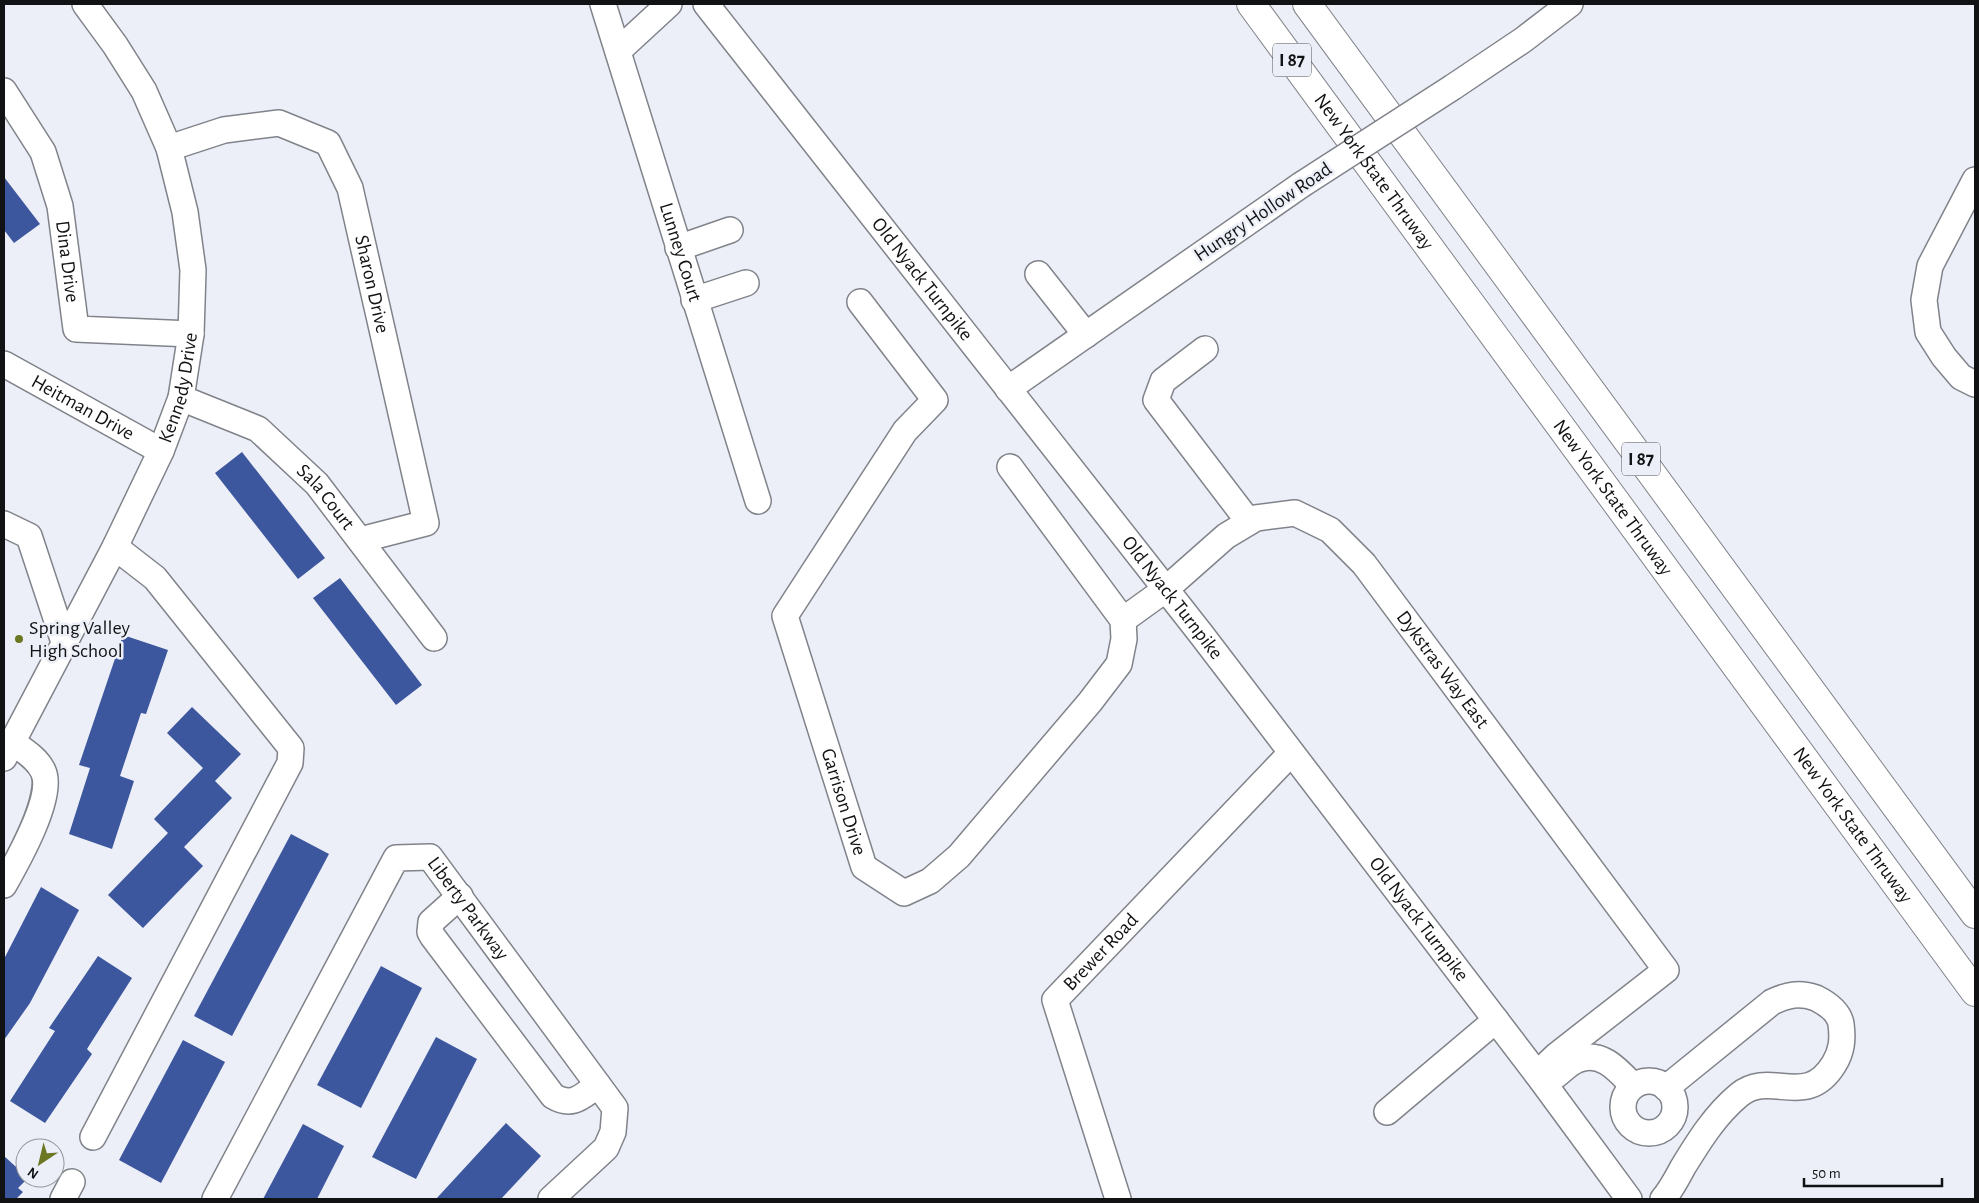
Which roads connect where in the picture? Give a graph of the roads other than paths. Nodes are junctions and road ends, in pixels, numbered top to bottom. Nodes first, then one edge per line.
1 (85, 4) edge
2 (603, 4) edge
3 (669, 4) edge
4 (706, 4) edge
5 (1251, 4) edge
6 (1307, 4) edge
7 (1570, 4) edge
8 (618, 51) junction
9 (4, 91) edge
10 (170, 148) junction
11 (1975, 180) edge
12 (730, 230) dead end
13 (678, 248) junction
14 (1038, 274) dead end
15 (746, 283) dead end
16 (694, 300) junction
17 (860, 302) dead end
18 (191, 334) junction
19 (1086, 335) junction
20 (1205, 349) dead end
21 (4, 364) edge
22 (1975, 384) edge
23 (1008, 389) junction
24 (181, 398) junction
25 (161, 451) junction
26 (1010, 466) dead end
27 (758, 502) dead end
28 (1249, 522) junction
29 (4, 524) edge
30 (360, 540) junction
31 (115, 548) junction
32 (1166, 589) junction
33 (1123, 620) junction
34 (434, 638) dead end
35 (64, 642) junction
36 (8, 750) edge
37 (1291, 753) junction
38 (4, 885) edge
39 (460, 896) junction
40 (1975, 914) edge
41 (1975, 992) edge
42 (1496, 1020) junction
43 (1540, 1079) junction
44 (598, 1085) junction
45 (1633, 1086) junction
46 (1666, 1088) junction
47 (1387, 1112) dead end
48 (93, 1137) dead end
49 (215, 1199) edge
50 (551, 1199) edge
51 (1118, 1199) edge
52 (1629, 1199) edge
53 (1663, 1199) edge

1 - 10 street, Kennedy Drive
2 - 8 street, Lunney Court
3 - 8 street
4 - 23 street, Old Nyack Turnpike
5 - 41 highway, New York State Thruway / I 87
6 - 40 highway, I 87
7 - 19 street, Hungry Hollow Road, bridge
8 - 13 street, Lunney Court
9 - 18 street, Dina Drive
10 - 18 street, Kennedy Drive
10 - 30 street, Sharon Drive
11 - 22 street
12 - 13 street
13 - 16 street, Lunney Court
14 - 19 street
15 - 16 street
16 - 27 street, Lunney Court
17 - 33 street, Garrison Drive
18 - 24 street, Kennedy Drive
19 - 23 street, Hungry Hollow Road
20 - 28 street
21 - 25 street, Heitman Drive
23 - 32 street, Old Nyack Turnpike
24 - 25 street, Kennedy Drive
24 - 30 street, Sala Court
25 - 31 street, Kennedy Drive
26 - 33 street
28 - 32 street, Dykstras Way East
28 - 43 street, Dykstras Way East
29 - 35 street
30 - 34 street, Sala Court
31 - 35 street, Kennedy Drive
31 - 48 street
32 - 33 street
32 - 37 street, Old Nyack Turnpike
35 - 36 street, Kennedy Drive
36 - 38 street
37 - 42 street, Old Nyack Turnpike
37 - 51 street, Brewer Road
39 - 44 street, Liberty Parkway
39 - 44 street
39 - 49 street, Liberty Parkway
42 - 43 street, Old Nyack Turnpike
42 - 47 street
43 - 45 street
43 - 52 street, Old Nyack Turnpike
44 - 50 street, Liberty Parkway
45 - 46 street
45 - 46 street
46 - 53 street

